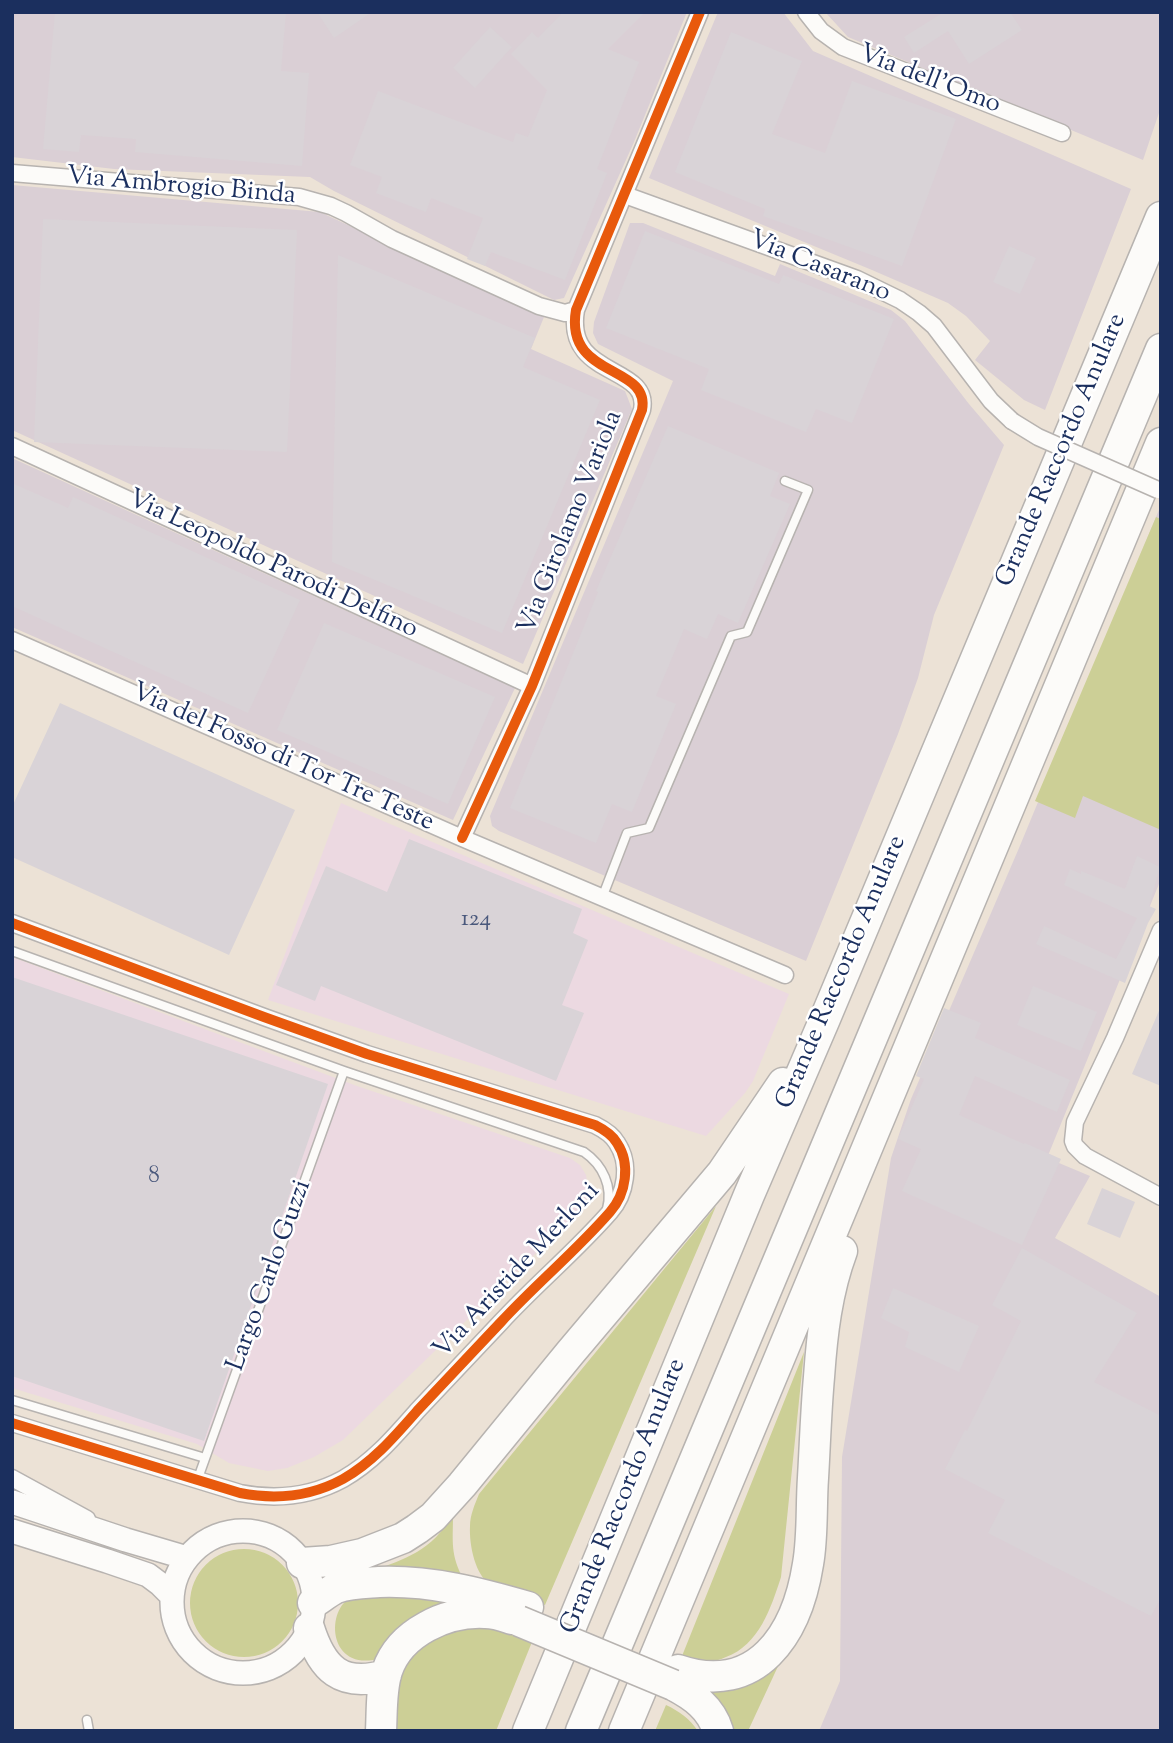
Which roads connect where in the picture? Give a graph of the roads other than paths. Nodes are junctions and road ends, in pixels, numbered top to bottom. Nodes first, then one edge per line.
1 (700, 12) edge
2 (806, 12) edge
3 (1062, 133) dead end
4 (12, 173) edge
5 (625, 195) junction
6 (1161, 217) edge
7 (576, 310) junction
8 (1161, 349) edge
9 (1161, 443) edge
10 (12, 446) edge
11 (785, 481) dead end
12 (1160, 490) edge
13 (12, 640) edge
14 (532, 686) junction
15 (461, 838) junction
16 (602, 898) junction
17 (12, 923) edge
18 (1161, 930) edge
19 (12, 951) edge
20 (785, 975) dead end
21 (824, 1021) junction
22 (344, 1071) junction
23 (885, 1104) junction
24 (1161, 1197) edge
25 (604, 1219) junction
26 (12, 1400) edge
27 (12, 1423) edge
28 (205, 1458) junction
29 (12, 1478) edge
30 (197, 1480) junction
31 (12, 1502) edge
32 (12, 1531) edge
33 (126, 1540) junction
34 (12, 1542) edge
35 (187, 1558) junction
36 (107, 1560) junction
37 (302, 1563) junction
38 (172, 1596) junction
39 (524, 1614) junction
40 (311, 1616) junction
41 (386, 1675) junction
42 (675, 1677) junction
43 (87, 1720) dead end
44 (89, 1731) edge
45 (381, 1731) edge
46 (528, 1731) edge
47 (581, 1731) edge
48 (624, 1731) edge
49 (718, 1731) edge

1 - 5 street, Via Girolamo Variola
2 - 3 street, Via dell'Omo
4 - 7 street, Via Ambrogio Binda
5 - 7 street, Via Girolamo Variola
5 - 12 street, Via Casarano, bridge
6 - 21 highway, Grande Raccordo Anulare
7 - 14 street, Via Girolamo Variola
8 - 47 highway, Grande Raccordo Anulare
9 - 23 highway
10 - 14 street, Via Leopoldo Parodi Delfino
11 - 16 lane
13 - 15 street, Via del Fosso di Tor Tre Teste
14 - 15 street, Via Girolamo Variola
15 - 16 street, Via del Fosso di Tor Tre Teste
16 - 20 street, Via del Fosso di Tor Tre Teste
17 - 25 street, Via Aristide Merloni
18 - 24 street
19 - 22 lane, Via Aristide Merloni
21 - 37 highway
21 - 46 highway, Grande Raccordo Anulare
22 - 25 lane, Via Aristide Merloni
22 - 28 lane, Largo Carlo Guzzi
23 - 42 highway
23 - 48 highway
25 - 30 street, Via Aristide Merloni
26 - 28 lane
27 - 30 street, Via Aristide Merloni
28 - 30 lane, Largo Carlo Guzzi
29 - 33 street
31 - 33 main road
32 - 36 main road
33 - 35 main road
34 - 36 street
35 - 37 main road
35 - 38 main road
36 - 38 main road
37 - 40 main road
38 - 40 main road
39 - 40 highway
39 - 41 highway
39 - 42 highway, bridge
40 - 41 highway
41 - 45 highway
42 - 49 highway
43 - 44 lane

